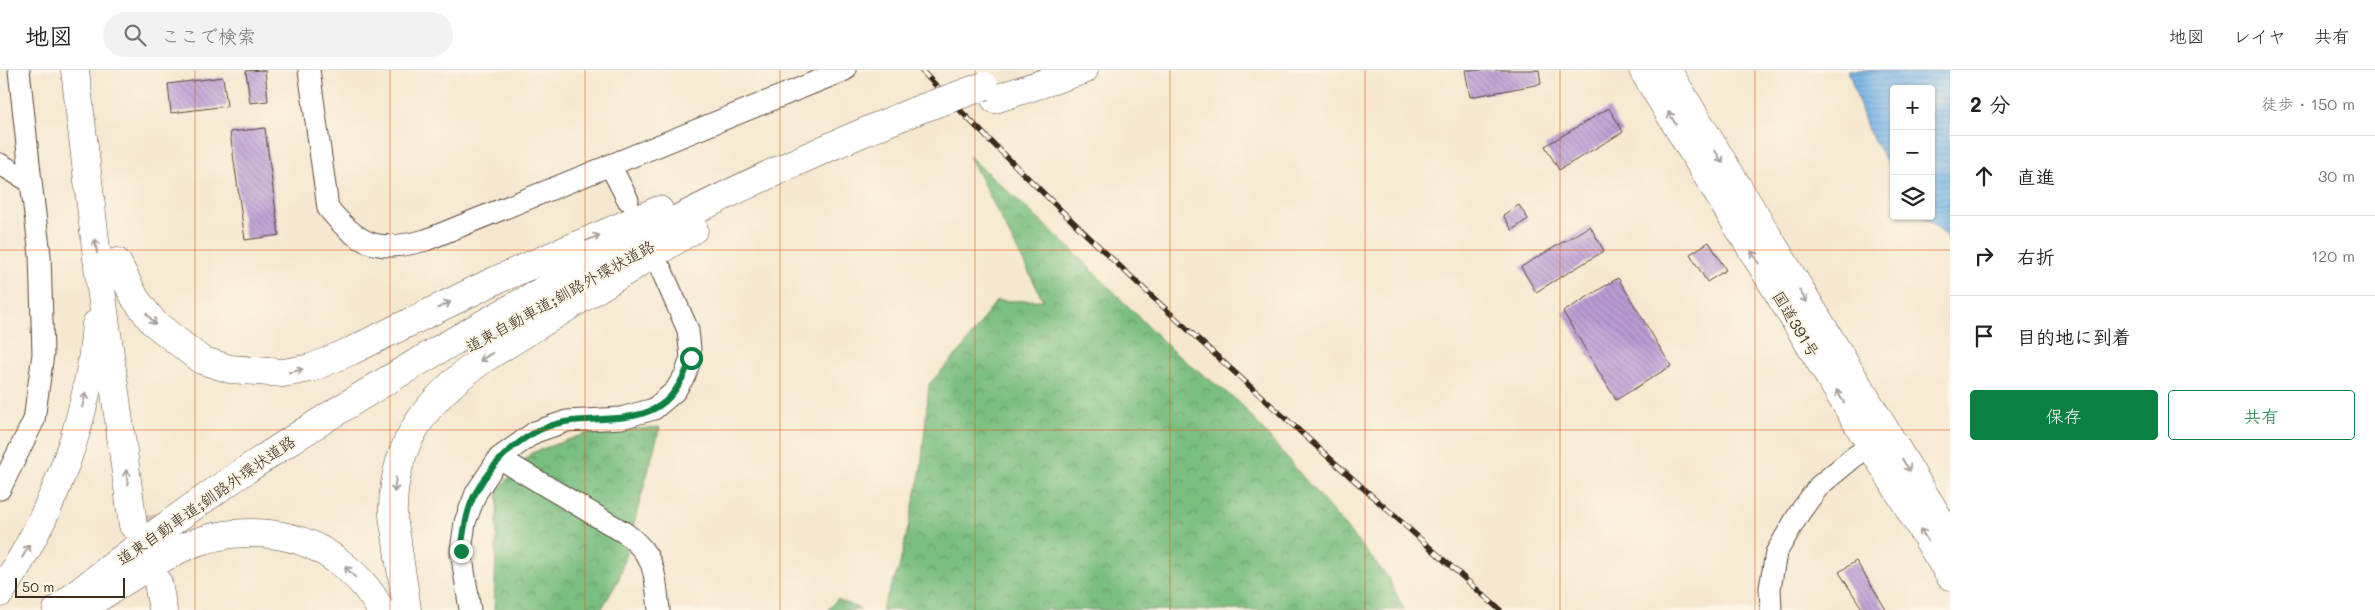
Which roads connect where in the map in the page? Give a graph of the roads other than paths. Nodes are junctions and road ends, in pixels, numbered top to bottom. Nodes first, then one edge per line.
1 (19, 70) edge
2 (75, 70) edge
3 (91, 70) edge
4 (309, 70) edge
5 (845, 70) edge
6 (1033, 70) edge
7 (1084, 70) edge
8 (1643, 70) edge
9 (1667, 70) edge
10 (989, 92) junction
11 (920, 118) junction
12 (853, 136) junction
13 (0, 164) edge
14 (610, 165) junction
15 (31, 182) junction
16 (628, 200) dead end
17 (736, 204) junction
18 (108, 268) junction
19 (660, 269) dead end
20 (1879, 441) junction
21 (499, 458) junction
22 (0, 489) edge
23 (143, 535) junction
24 (1950, 537) edge
25 (1950, 576) edge
26 (0, 593) edge
27 (148, 595) edge
28 (86, 607) edge
29 (57, 610) edge
30 (162, 610) edge
31 (380, 610) edge
32 (407, 610) edge
33 (470, 610) edge
34 (658, 610) edge
35 (1770, 610) edge

1 - 15 street
18 -> 2 highway
3 - 18 highway
4 - 14 street
5 - 14 street
6 - 10 highway, 道東自動車道;釧路外環状道路
7 - 10 highway, 道東自動車道;釧路外環状道路
20 -> 8 highway, 国道391号
9 -> 20 highway, 国道391号
10 - 11 highway, 道東自動車道;釧路外環状道路, bridge
11 - 12 highway, 道東自動車道;釧路外環状道路
11 - 17 highway, 道東自動車道;釧路外環状道路
18 -> 12 highway
12 - 23 highway, 道東自動車道;釧路外環状道路
13 - 15 street
14 - 16 street
15 - 22 street
17 - 23 highway, 道東自動車道;釧路外環状道路
17 -> 32 highway
18 - 23 highway
26 -> 18 highway
19 - 21 street
20 -> 24 highway, 国道391号
25 -> 20 highway, 国道391号
20 - 35 street
21 - 33 street
21 - 34 street
23 - 28 highway, 道東自動車道;釧路外環状道路
23 - 29 highway, 道東自動車道;釧路外環状道路
27 - 30 highway
31 -> 28 highway

